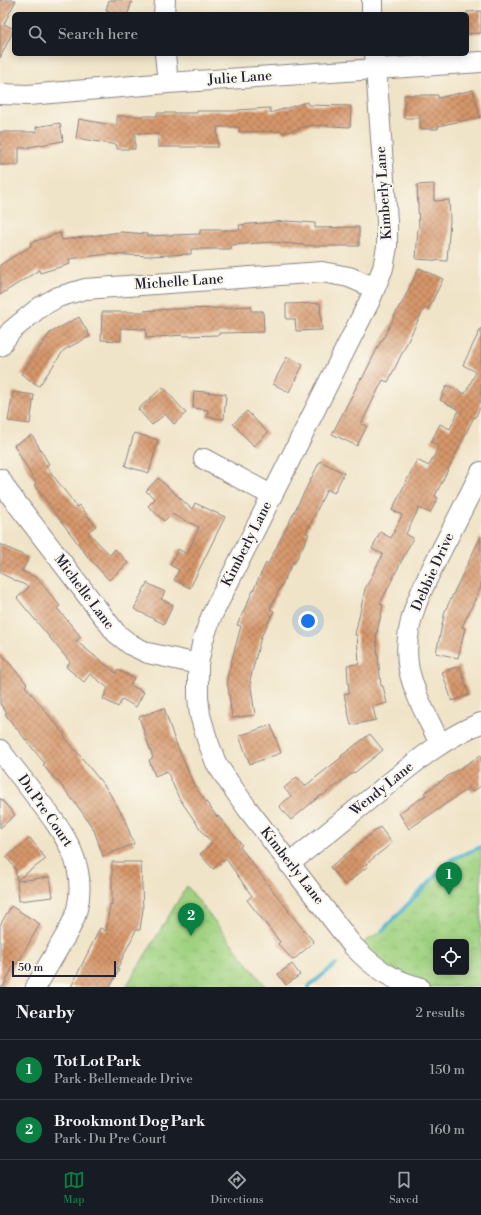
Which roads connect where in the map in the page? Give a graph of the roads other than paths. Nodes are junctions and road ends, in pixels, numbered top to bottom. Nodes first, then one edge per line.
1 (165, 0) edge
2 (372, 0) edge
3 (164, 12) edge
4 (372, 12) edge
5 (165, 56) edge
6 (375, 62) edge
7 (481, 62) edge
8 (168, 83) junction
9 (0, 94) edge
10 (375, 288) junction
11 (0, 346) edge
12 (204, 459) dead end
13 (481, 472) edge
14 (0, 479) edge
15 (272, 495) junction
16 (198, 664) junction
17 (481, 724) edge
18 (440, 744) junction
19 (0, 750) edge
20 (289, 864) junction
21 (394, 983) edge
22 (36, 987) edge
23 (419, 987) edge

1 - 3 street
2 - 4 street
5 - 8 street
6 - 7 street, Julie Lane
6 - 8 street, Julie Lane
6 - 10 street, Kimberly Lane
8 - 9 street, Julie Lane
10 - 11 street, Michelle Lane
10 - 15 street, Kimberly Lane
12 - 15 street
13 - 18 street, Debbie Drive
14 - 16 street, Michelle Lane
15 - 16 street, Kimberly Lane
16 - 20 street, Kimberly Lane
17 - 18 street, Wendy Lane
18 - 20 street, Wendy Lane
19 - 22 street, Du Pre Court
20 - 21 street, Kimberly Lane
21 - 23 street, Kimberly Lane

